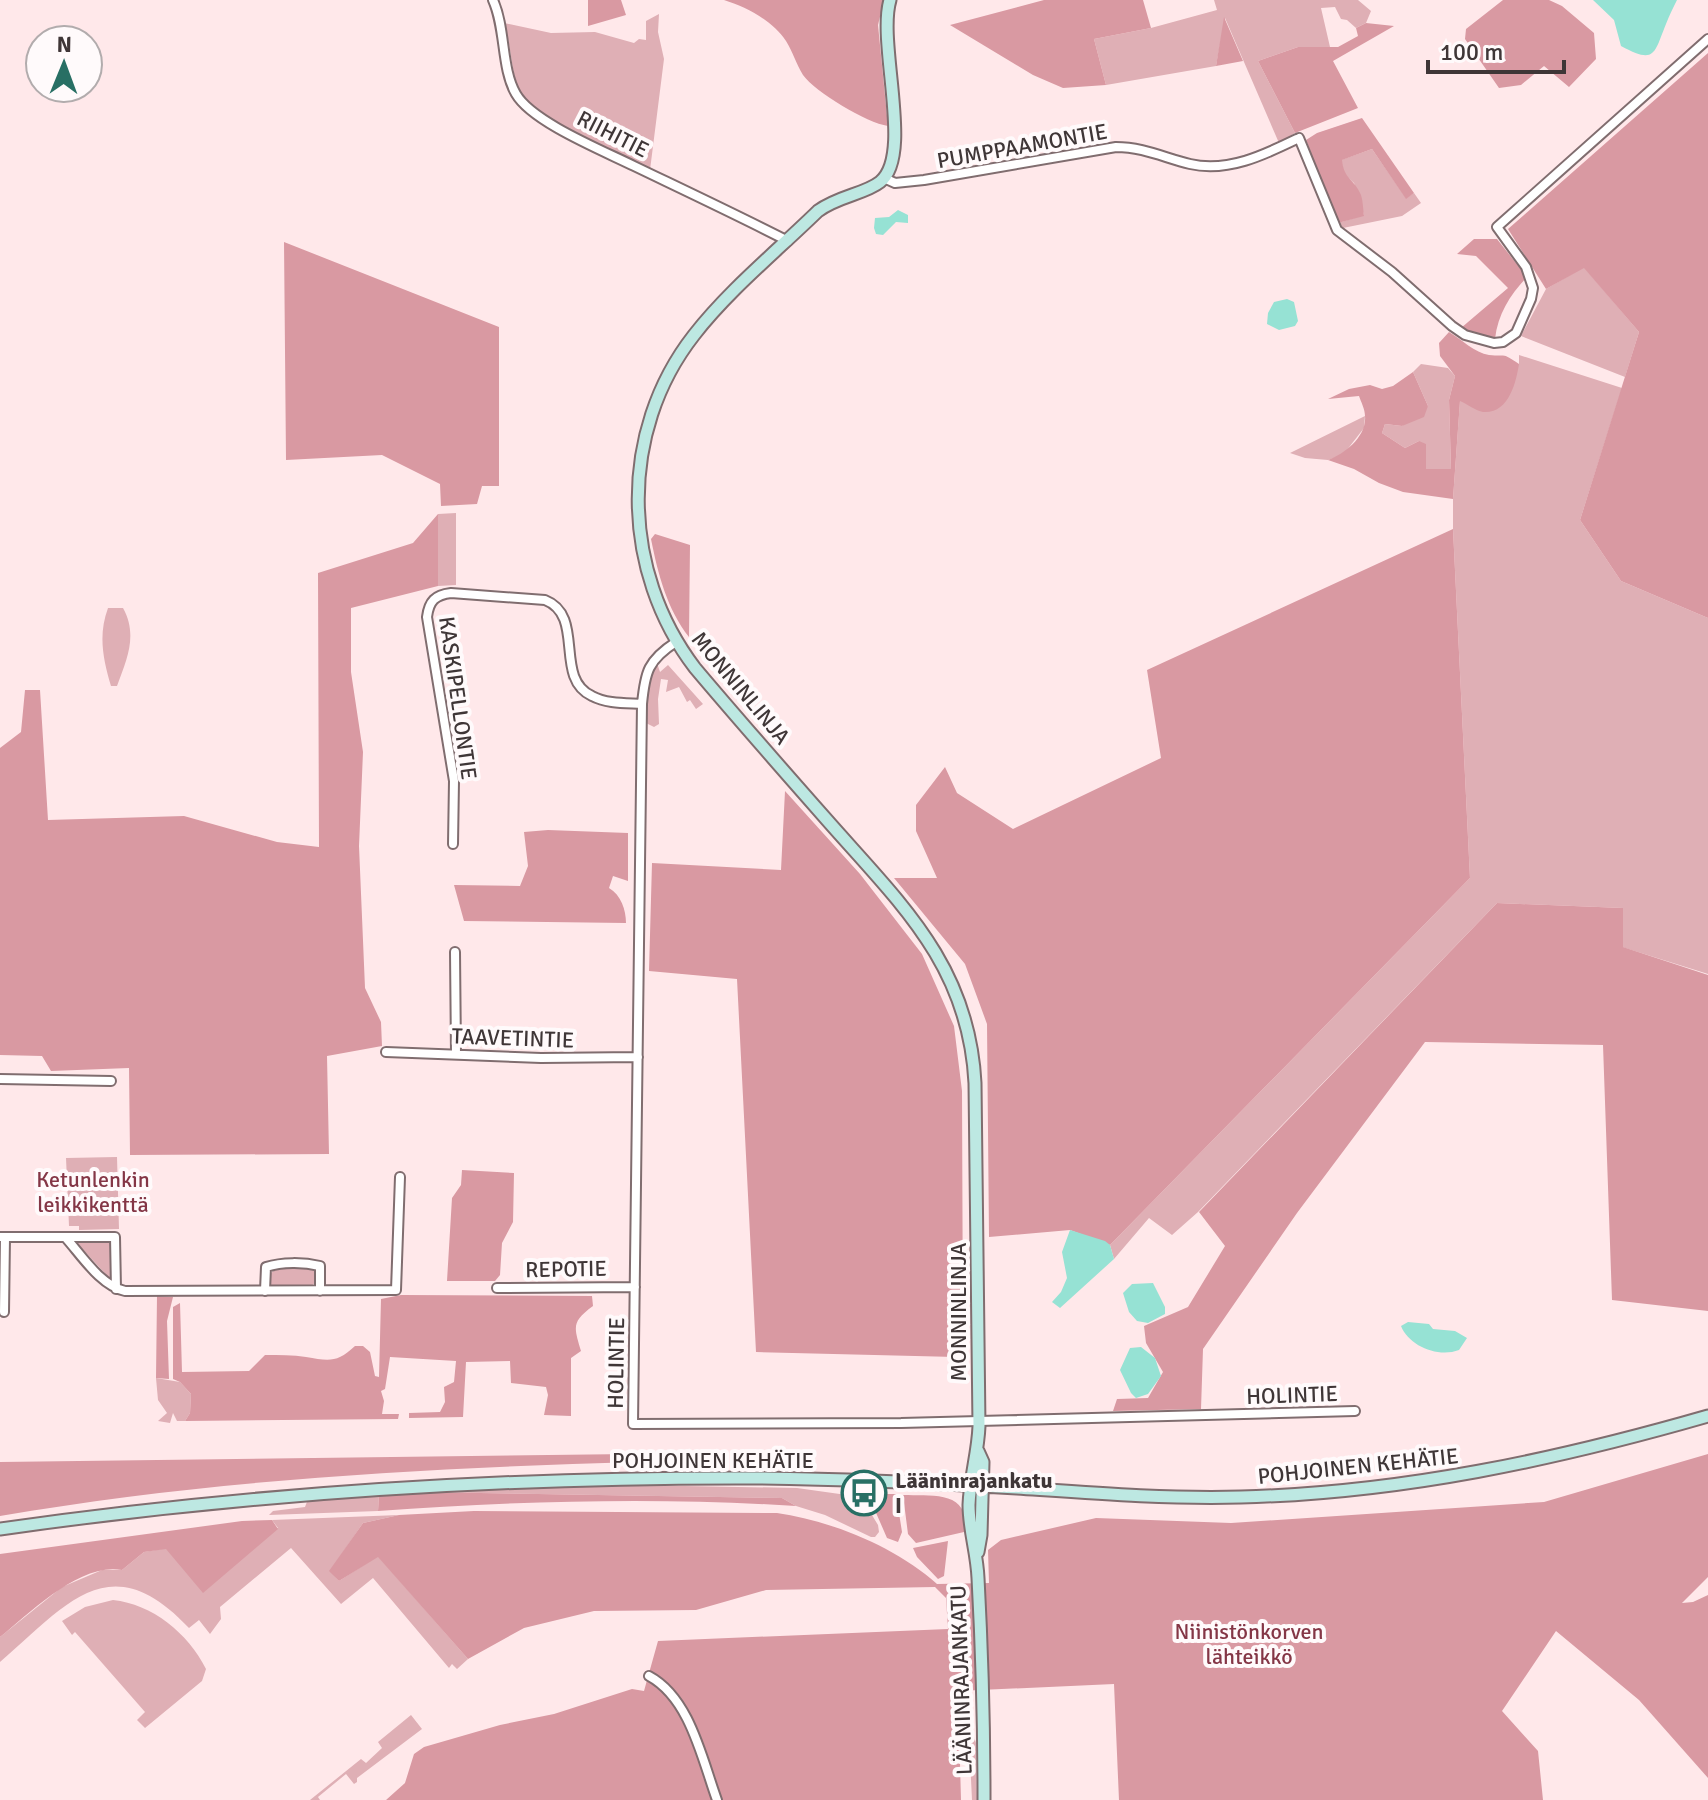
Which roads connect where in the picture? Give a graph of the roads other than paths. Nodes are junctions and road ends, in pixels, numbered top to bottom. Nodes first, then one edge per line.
1 (493, 0) edge
2 (890, 0) edge
3 (1708, 39) edge
4 (884, 178) junction
5 (788, 241) junction
6 (676, 642) junction
7 (642, 704) junction
8 (453, 844) dead end
9 (455, 952) dead end
10 (386, 1052) dead end
11 (456, 1054) junction
12 (638, 1057) junction
13 (0, 1079) edge
14 (111, 1081) dead end
15 (400, 1177) dead end
16 (3, 1237) edge
17 (66, 1238) junction
18 (635, 1287) junction
19 (497, 1288) dead end
20 (116, 1289) junction
21 (265, 1291) junction
22 (320, 1291) junction
23 (4, 1312) dead end
24 (1355, 1411) dead end
25 (1708, 1416) edge
26 (979, 1419) junction
27 (976, 1486) junction
28 (0, 1529) edge
29 (649, 1676) dead end
30 (717, 1800) edge
31 (984, 1800) edge

1 - 5 street, RIIHITIE
2 - 4 street
3 - 4 street, PUMPPAAMONTIE
4 - 5 street, MONNINLINJA
5 - 6 street, MONNINLINJA
6 - 7 street, HOLINTIE
6 - 26 street, MONNINLINJA
7 - 8 street, KASKIPELLONTIE
7 - 12 street, HOLINTIE
9 - 11 street
10 - 11 street, TAAVETINTIE
11 - 12 street, TAAVETINTIE
12 - 18 street, HOLINTIE
13 - 14 street
15 - 22 street
16 - 17 street
16 - 23 street
17 - 20 street
17 - 20 street
18 - 19 street, REPOTIE
18 - 26 street, HOLINTIE
20 - 21 street
21 - 22 street
21 - 22 street
24 - 26 street, HOLINTIE
25 - 27 street, POHJOINEN KEHÄTIE
26 - 27 street, MONNINLINJA
27 - 28 street, POHJOINEN KEHÄTIE
27 - 31 street, LÄÄNINRAJANKATU
29 - 30 street

